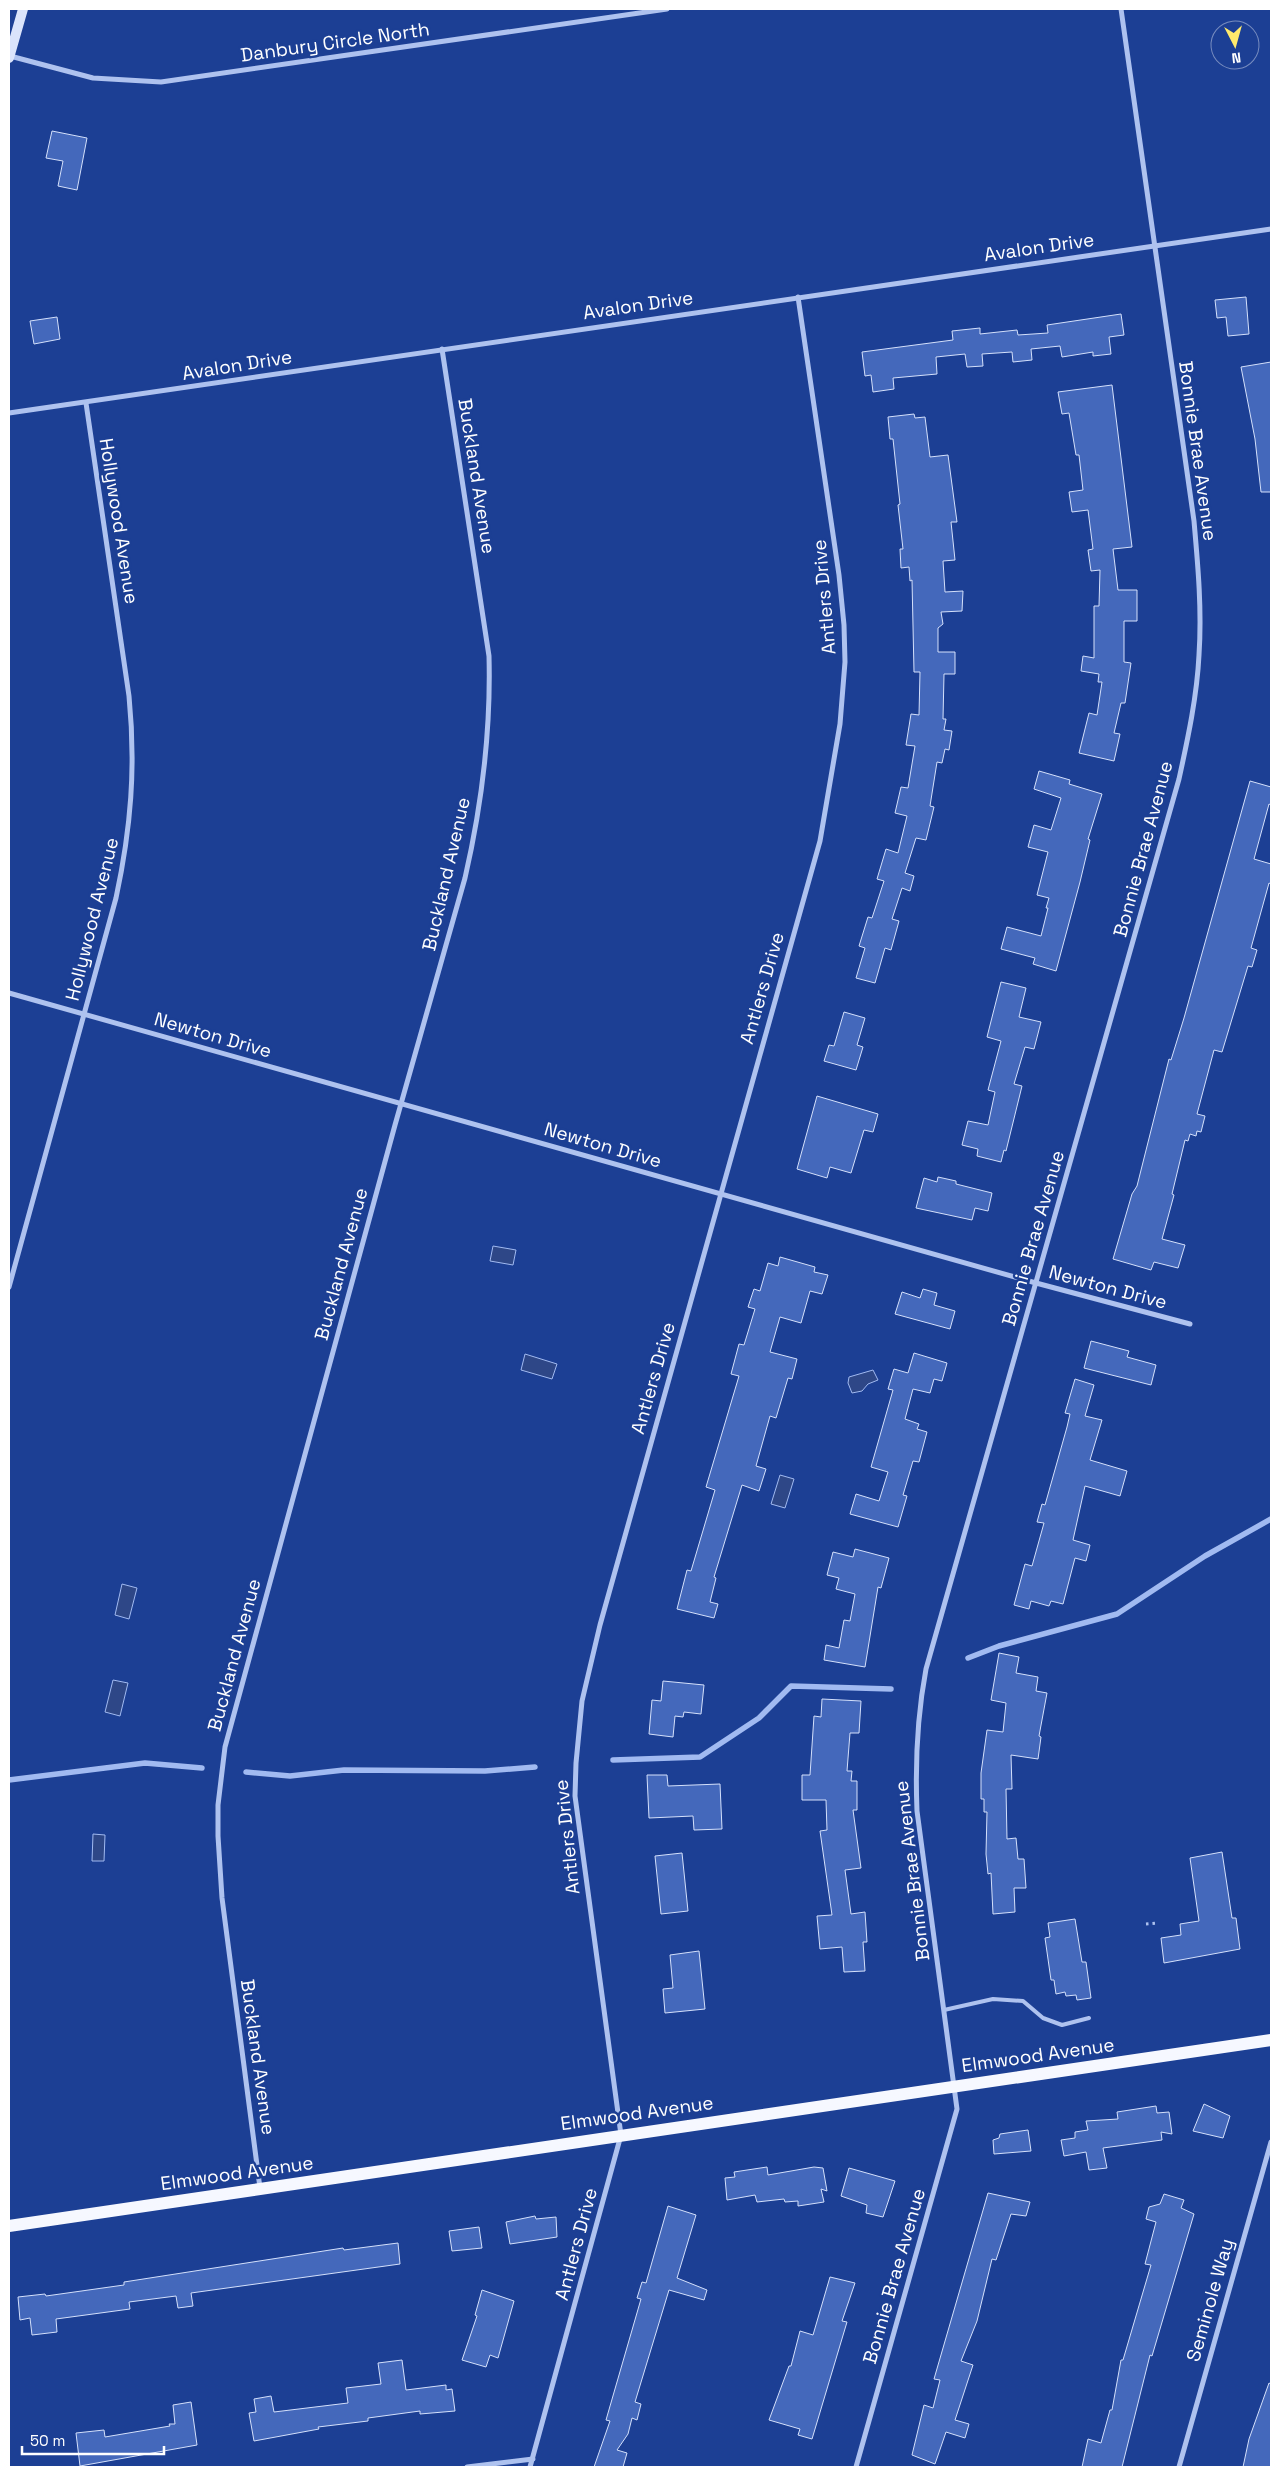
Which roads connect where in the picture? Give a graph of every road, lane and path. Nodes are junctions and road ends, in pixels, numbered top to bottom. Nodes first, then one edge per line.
1 (23, 9) edge
2 (666, 9) edge
3 (1120, 9) edge
4 (9, 57) edge
5 (1271, 229) edge
6 (1154, 246) junction
7 (798, 296) junction
8 (442, 349) junction
9 (86, 402) junction
10 (9, 413) edge
11 (9, 994) edge
12 (84, 1014) junction
13 (401, 1103) junction
14 (720, 1193) junction
15 (1036, 1283) junction
16 (9, 1287) edge
17 (1190, 1324) dead end
18 (1157, 1923) dead end
19 (1146, 1924) dead end
20 (944, 2010) junction
21 (1089, 2018) dead end
22 (1271, 2040) edge
23 (955, 2086) junction
24 (621, 2135) junction
25 (1271, 2142) edge
26 (260, 2188) junction
27 (9, 2226) edge
28 (533, 2458) junction
29 (467, 2467) edge
30 (530, 2467) edge
31 (856, 2467) edge
32 (1178, 2467) edge

1 - 4 main road
2 - 4 street, Danbury Circle North
3 - 6 street, Bonnie Brae Avenue
5 - 6 street, Avalon Drive
6 - 7 street, Avalon Drive
6 - 15 street, Bonnie Brae Avenue
7 - 8 street, Avalon Drive
7 - 14 street, Antlers Drive
8 - 9 street, Avalon Drive
8 - 13 street, Buckland Avenue
9 - 10 street, Avalon Drive
9 - 12 street, Hollywood Avenue
11 - 12 street, Newton Drive
12 - 13 street, Newton Drive
12 - 16 street, Hollywood Avenue
13 - 14 street, Newton Drive
13 - 26 street, Buckland Avenue
14 - 15 street, Newton Drive
14 - 24 street, Antlers Drive
15 - 17 street, Newton Drive
15 - 20 street, Bonnie Brae Avenue
18 - 19 path
20 - 21 lane
20 - 23 street, Bonnie Brae Avenue
22 - 23 main road, Elmwood Avenue
23 - 24 main road, Elmwood Avenue
23 - 31 street, Bonnie Brae Avenue
24 - 26 main road, Elmwood Avenue
24 - 28 street, Antlers Drive
25 - 32 street, Seminole Way
26 - 27 main road, Elmwood Avenue
28 - 29 street
28 - 30 street, Antlers Drive

